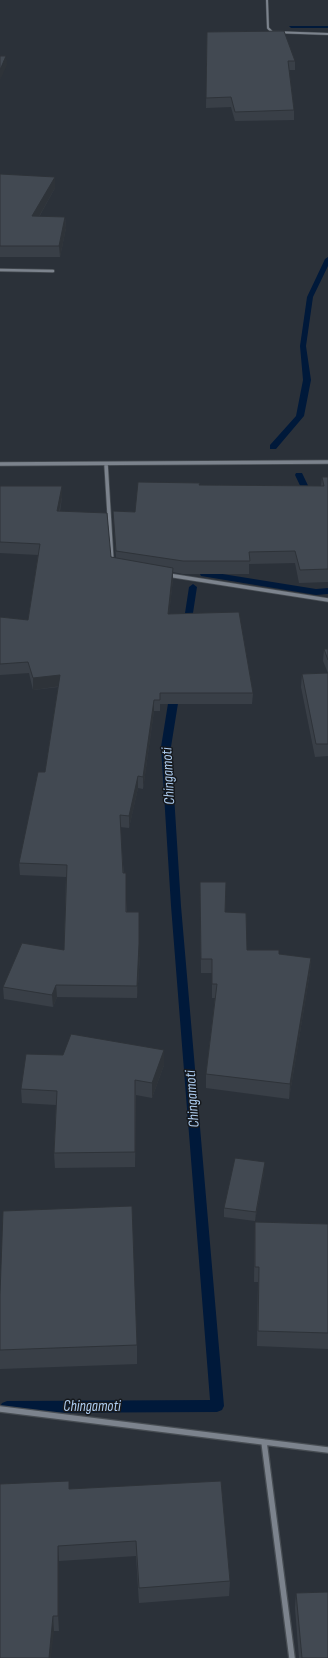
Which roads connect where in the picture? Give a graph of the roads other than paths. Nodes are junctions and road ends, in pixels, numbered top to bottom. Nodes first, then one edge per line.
1 (267, 0) edge
2 (328, 34) edge
3 (0, 270) edge
4 (53, 271) dead end
5 (328, 462) edge
6 (0, 464) edge
7 (106, 464) junction
8 (112, 566) edge
9 (164, 574) edge
10 (328, 600) edge
11 (0, 1410) edge
12 (264, 1442) junction
13 (328, 1450) edge
14 (292, 1658) edge

1 - 2 street
3 - 4 street
5 - 7 street
6 - 7 street
7 - 8 street
9 - 10 street
11 - 12 street
12 - 13 street
12 - 14 street

